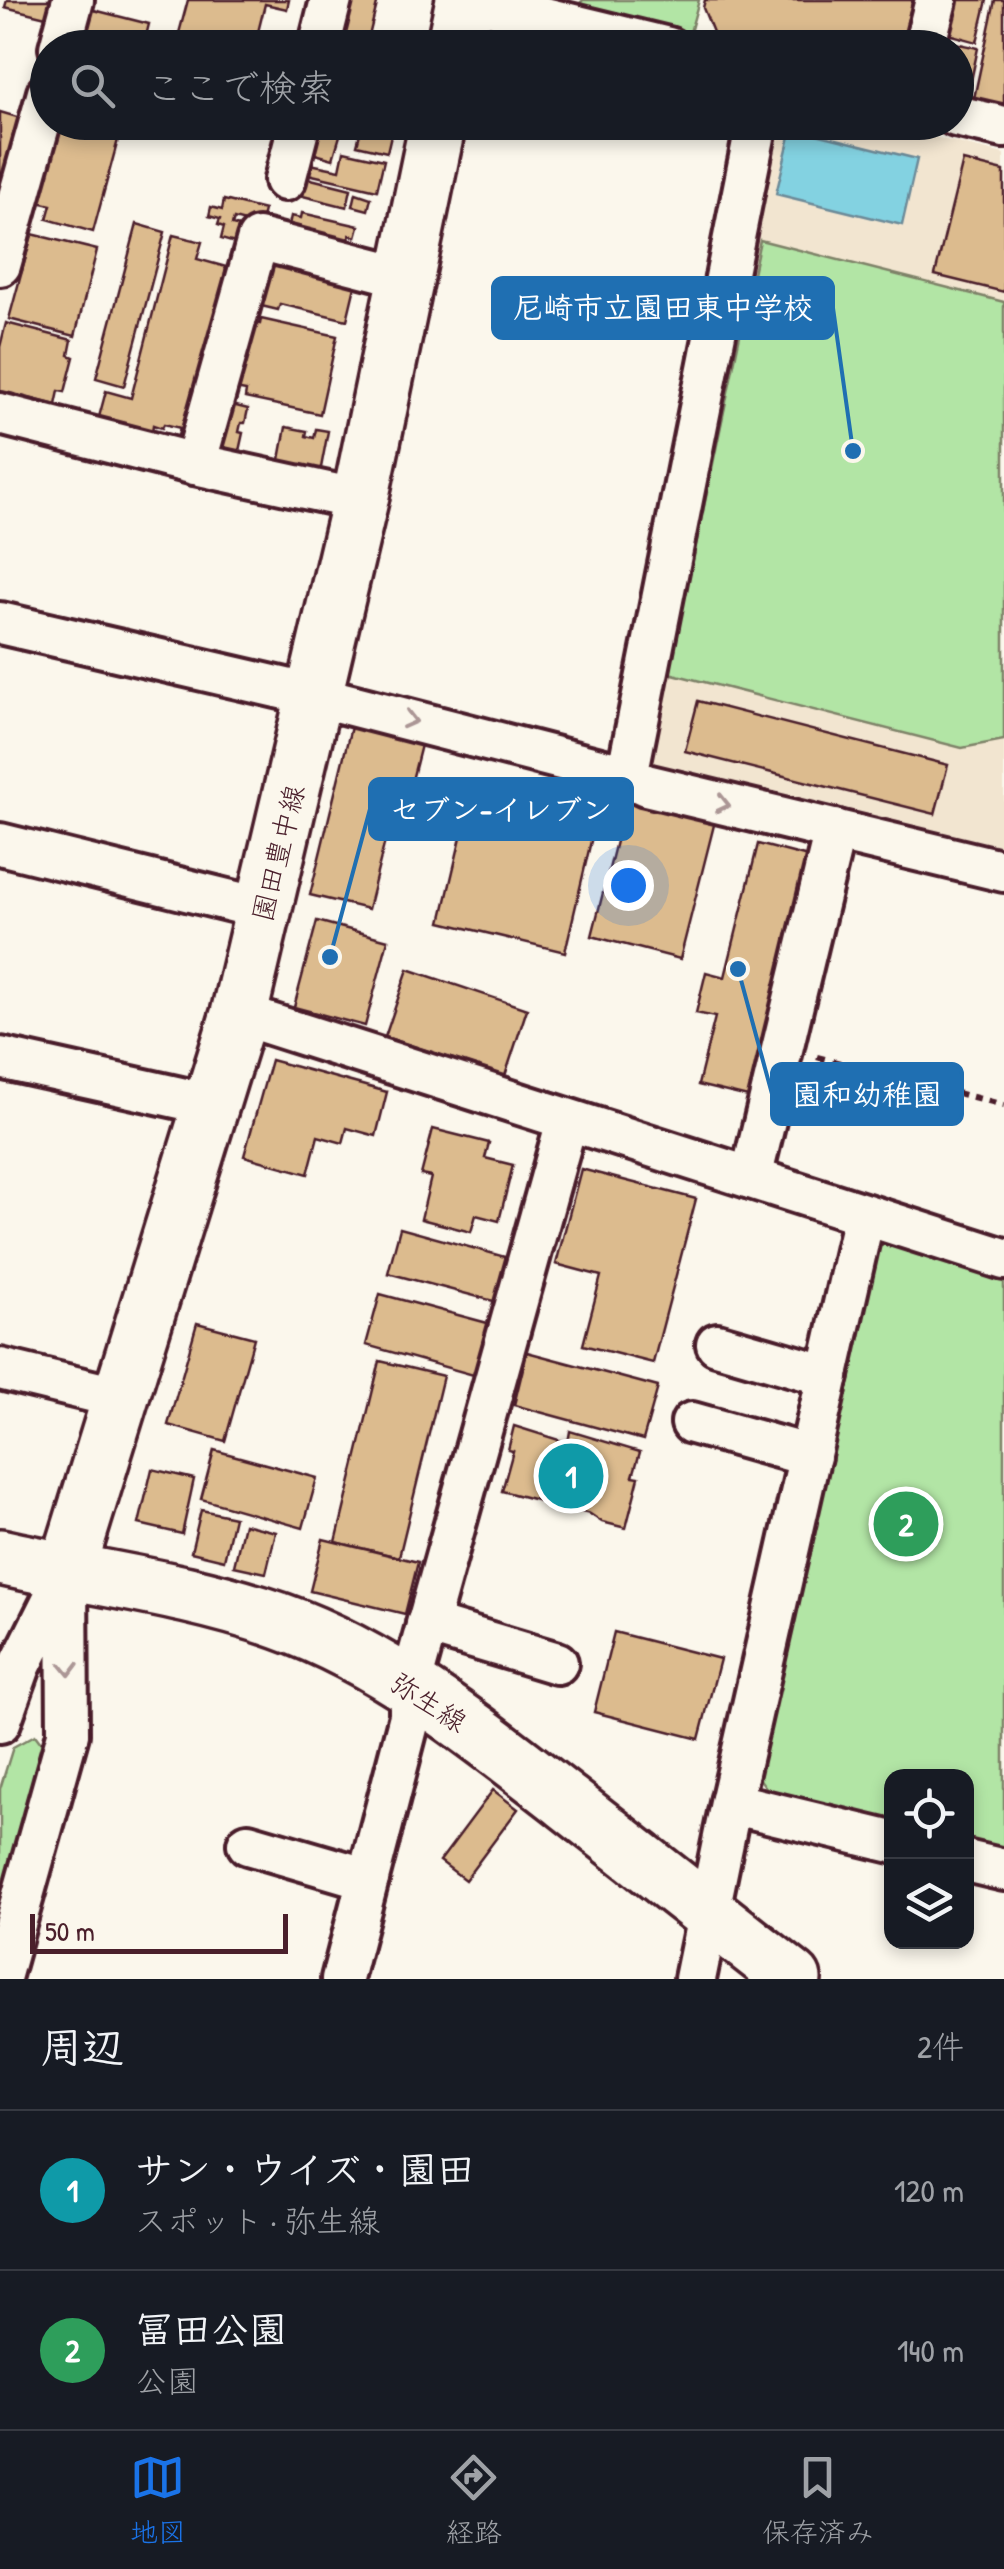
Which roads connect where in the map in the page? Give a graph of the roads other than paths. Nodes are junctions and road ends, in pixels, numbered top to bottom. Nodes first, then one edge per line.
1 (73, 0) edge
2 (331, 0) edge
3 (467, 0) edge
4 (936, 0) edge
5 (65, 30) edge
6 (324, 30) edge
7 (459, 30) edge
8 (593, 30) edge
9 (928, 30) edge
10 (974, 120) edge
11 (1004, 127) edge
12 (35, 140) edge
13 (295, 140) edge
14 (434, 140) edge
15 (753, 140) edge
16 (285, 180) dead end
17 (0, 265) edge
18 (405, 277) junction
19 (0, 414) edge
20 (195, 464) junction
21 (360, 500) junction
22 (0, 624) edge
23 (316, 696) junction
24 (628, 776) junction
25 (835, 830) junction
26 (0, 844) edge
27 (1004, 871) edge
28 (264, 909) junction
29 (239, 1014) junction
30 (0, 1058) edge
31 (212, 1105) junction
32 (567, 1121) junction
33 (750, 1178) junction
34 (864, 1216) junction
35 (1004, 1260) edge
36 (717, 1344) dead end
37 (0, 1370) edge
38 (828, 1376) junction
39 (120, 1398) junction
40 (692, 1423) dead end
41 (810, 1456) junction
42 (0, 1557) edge
43 (67, 1572) junction
44 (427, 1624) junction
45 (557, 1662) dead end
46 (410, 1688) junction
47 (0, 1722) edge
48 (731, 1803) junction
49 (884, 1840) edge
50 (248, 1844) dead end
51 (974, 1863) edge
52 (1004, 1870) edge
53 (368, 1879) junction
54 (709, 1913) junction
55 (0, 1978) edge
56 (342, 1979) edge
57 (695, 1979) edge
58 (793, 1979) edge

1 - 5 street
2 - 6 street
3 - 7 street
3 - 8 street
4 - 9 street
10 - 11 street
12 - 17 street
13 - 16 street
14 - 18 street, 園田豊中線
15 - 24 street
18 - 20 street
18 - 21 street, 園田豊中線
19 - 20 street
20 - 21 street
21 - 23 street, 園田豊中線
22 - 23 street
23 -> 24 street
23 - 28 street, 園田豊中線
24 -> 25 street
25 - 27 street
25 - 33 street
26 - 28 street
28 - 29 street, 園田豊中線
29 - 31 street, 園田豊中線
29 - 32 street
30 - 31 street
31 - 39 street, 園田豊中線
32 - 33 street
32 - 44 street
33 - 34 street
34 - 35 street
34 - 38 street
36 - 38 street
37 - 39 street
38 - 41 street
39 - 43 street, 園田豊中線
40 - 41 street
41 - 48 street
42 - 43 street, 弥生線
43 - 46 street, 弥生線
43 - 47 street
43 -> 55 street
44 - 45 street
44 - 46 street
46 - 53 street
46 - 54 street, 弥生線
48 - 49 street
48 - 54 street
50 - 53 street
51 - 52 street
53 - 56 street
54 - 57 street
54 - 58 street, 弥生線

